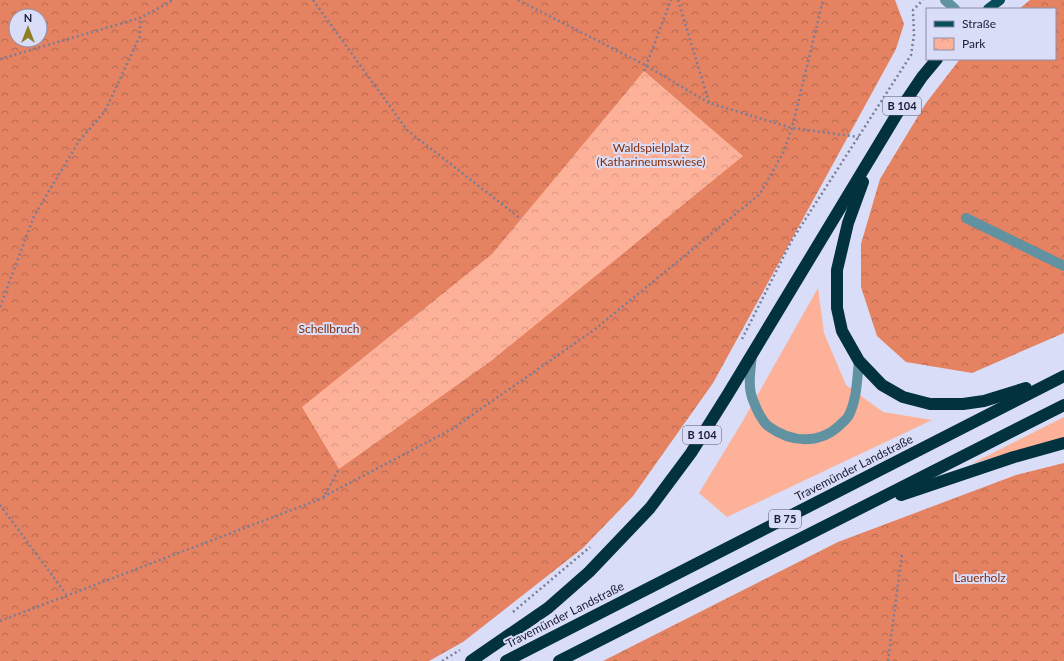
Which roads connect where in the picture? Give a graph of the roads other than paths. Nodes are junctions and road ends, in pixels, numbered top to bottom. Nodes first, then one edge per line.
1 (946, 0) edge
2 (1000, 0) edge
3 (954, 8) edge
4 (989, 8) edge
5 (936, 60) edge
6 (872, 157) junction
7 (966, 218) dead end
8 (1064, 266) edge
9 (752, 354) junction
10 (858, 361) junction
11 (1064, 372) edge
12 (1064, 376) edge
13 (1064, 405) edge
14 (1064, 443) edge
15 (862, 508) junction
16 (471, 661) edge
17 (506, 661) edge
18 (559, 661) edge

1 - 3 street
2 - 4 main road
5 - 6 highway, B 104
6 - 9 highway, B 104
6 - 10 highway, B 104
7 - 8 street
9 - 10 street
9 - 16 highway, B 104
10 - 11 highway, B 104
12 - 17 highway, Travemünder Landstraße / B 75
13 - 15 highway, B 75
14 - 15 highway
15 - 18 highway, B 75

